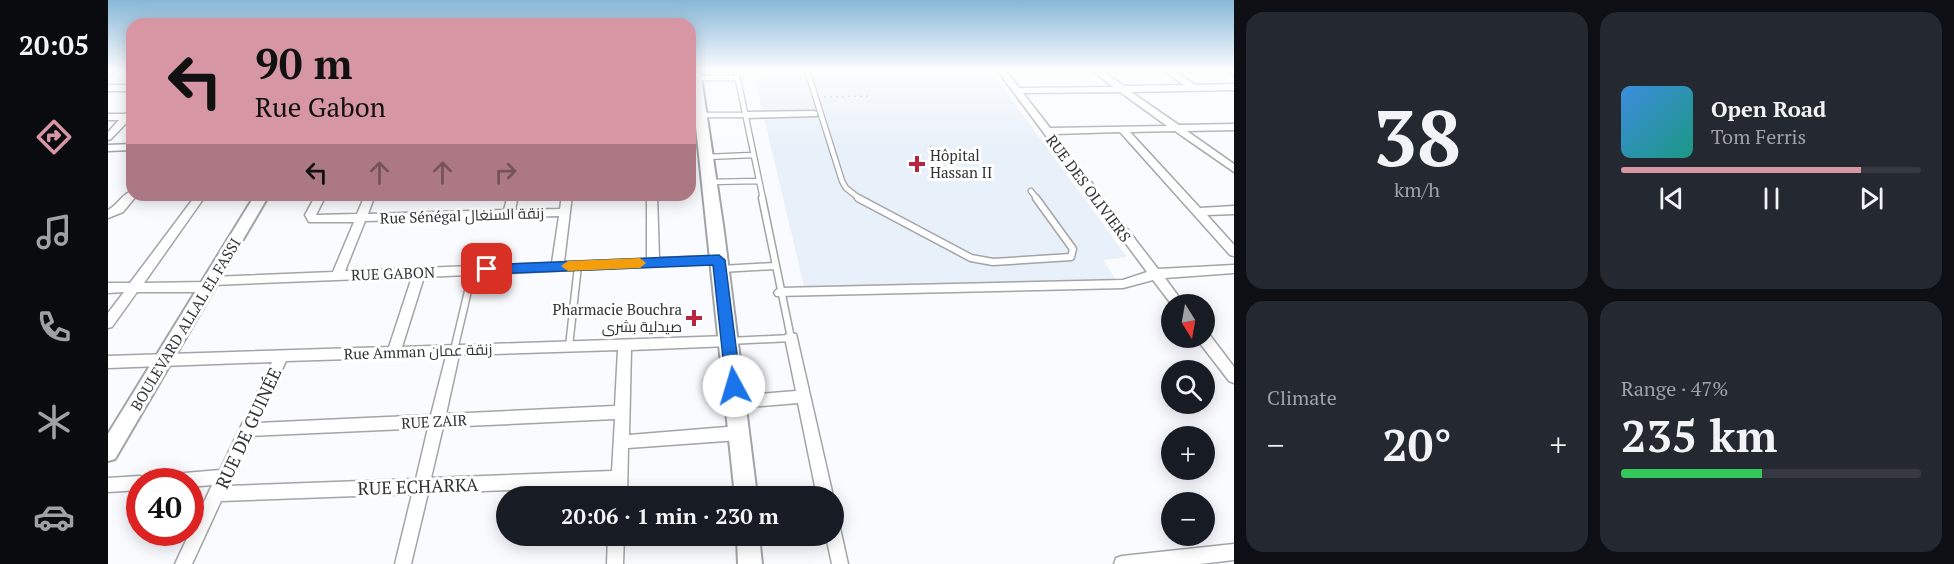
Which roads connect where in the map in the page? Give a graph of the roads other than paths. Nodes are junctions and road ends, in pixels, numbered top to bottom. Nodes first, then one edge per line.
1 (741, 96) edge
2 (815, 96) edge
3 (1020, 96) edge
4 (1131, 96) edge
5 (814, 114) dead end
6 (126, 115) edge
7 (696, 115) edge
8 (745, 115) junction
9 (108, 117) edge
10 (126, 118) edge
11 (696, 119) edge
12 (1234, 127) edge
13 (1178, 129) junction
14 (1123, 130) junction
15 (1047, 131) junction
16 (108, 137) edge
17 (126, 147) edge
18 (108, 148) edge
19 (753, 155) junction
20 (706, 156) junction
21 (1234, 168) edge
22 (758, 181) junction
23 (709, 182) junction
24 (1031, 191) dead end
25 (126, 200) edge
26 (197, 201) edge
27 (258, 201) edge
28 (318, 201) edge
29 (367, 201) edge
30 (512, 201) edge
31 (566, 201) edge
32 (652, 201) edge
33 (1234, 210) edge
34 (565, 212) junction
35 (1198, 212) junction
36 (108, 214) edge
37 (509, 214) junction
38 (360, 218) junction
39 (1234, 252) edge
40 (653, 263) junction
41 (719, 265) junction
42 (578, 266) junction
43 (774, 266) junction
44 (557, 267) junction
45 (1234, 269) edge
46 (473, 270) junction
47 (420, 272) junction
48 (1154, 274) junction
49 (337, 276) junction
50 (209, 284) junction
51 (108, 288) edge
52 (134, 288) junction
53 (780, 293) junction
54 (1170, 294) edge
55 (108, 323) edge
56 (791, 338) junction
57 (729, 340) junction
58 (625, 344) junction
59 (569, 346) junction
60 (1212, 348) edge
61 (454, 350) junction
62 (394, 352) junction
63 (282, 356) junction
64 (165, 360) junction
65 (108, 362) edge
66 (1234, 377) edge
67 (803, 397) junction
68 (736, 402) junction
69 (620, 412) junction
70 (438, 421) junction
71 (247, 430) junction
72 (739, 433) junction
73 (621, 442) junction
74 (108, 452) edge
75 (224, 477) junction
76 (620, 478) junction
77 (204, 479) edge
78 (126, 484) edge
79 (108, 485) edge
80 (422, 486) junction
81 (620, 486) edge
82 (745, 486) edge
83 (823, 486) edge
84 (216, 494) junction
85 (616, 546) edge
86 (749, 546) edge
87 (836, 546) edge
88 (1234, 552) edge
89 (183, 564) edge
90 (403, 564) edge
91 (615, 564) edge
92 (750, 564) edge
93 (840, 564) edge
94 (1122, 564) edge

1 - 8 lane
2 - 24 lane
3 - 15 street, RUE DES OLIVIERS
4 - 13 street
5 - 8 street
6 - 9 street
7 - 8 lane
8 - 19 lane
10 - 16 street
11 - 20 street
12 - 13 street
13 - 14 street
13 - 21 street
14 - 15 street
14 - 35 street
15 - 48 street, RUE DES OLIVIERS
17 - 18 street
19 - 20 lane
19 - 22 lane
20 - 23 street
22 - 23 lane
22 - 43 lane
23 - 41 street
25 - 36 street
26 - 52 street
27 - 50 street, BOULEVARD ALLAL EL FASSI
28 - 38 street, Rue Sénégal زنقة السنغال
29 - 38 street
30 - 37 street
31 - 34 street
32 - 40 street
33 - 35 street
34 - 37 street, Rue Sénégal زنقة السنغال
34 - 44 street
35 - 39 street
37 - 38 street, Rue Sénégal زنقة السنغال
38 - 49 street
40 - 41 street, RUE GABON
40 - 42 street, RUE GABON
41 - 43 lane
41 - 57 street
42 - 44 street, RUE GABON
42 - 59 lane
43 - 53 lane
44 - 46 street, RUE GABON
45 - 48 street
46 - 47 street, RUE GABON
46 - 61 lane
47 - 49 street, RUE GABON
47 - 62 street
48 - 53 street
48 - 54 street, RUE DES OLIVIERS
49 - 50 street, RUE GABON
50 - 52 street, RUE GABON
50 - 64 street, BOULEVARD ALLAL EL FASSI
51 - 52 street, RUE GABON
52 - 55 street
53 - 56 lane
56 - 57 lane
56 - 67 street
57 - 58 street, Rue Amman زنقة عمان
57 - 68 street
58 - 59 street, Rue Amman زنقة عمان
58 - 69 street
59 - 61 street, Rue Amman زنقة عمان
60 - 66 street
61 - 62 street, Rue Amman زنقة عمان
61 - 70 street
62 - 63 street, Rue Amman زنقة عمان
63 - 64 street, Rue Amman زنقة عمان
63 - 71 street, RUE DE GUINÉE
64 - 65 street, Rue Amman زنقة عمان
64 - 74 street, BOULEVARD ALLAL EL FASSI
67 - 68 street
67 - 83 street
68 - 72 street
69 - 70 street, RUE ZAIR
69 - 73 street
70 - 71 street, RUE ZAIR
70 - 80 street
71 - 75 street, RUE DE GUINÉE
72 - 73 street
72 - 82 street
73 - 76 street
75 - 77 street
75 - 84 street, RUE DE GUINÉE
76 - 80 street, RUE ECHARKA
76 - 81 street
78 - 79 street
80 - 84 street, RUE ECHARKA
80 - 90 street
84 - 89 street, RUE DE GUINÉE
85 - 91 street
86 - 92 street
87 - 93 street
88 - 94 street

